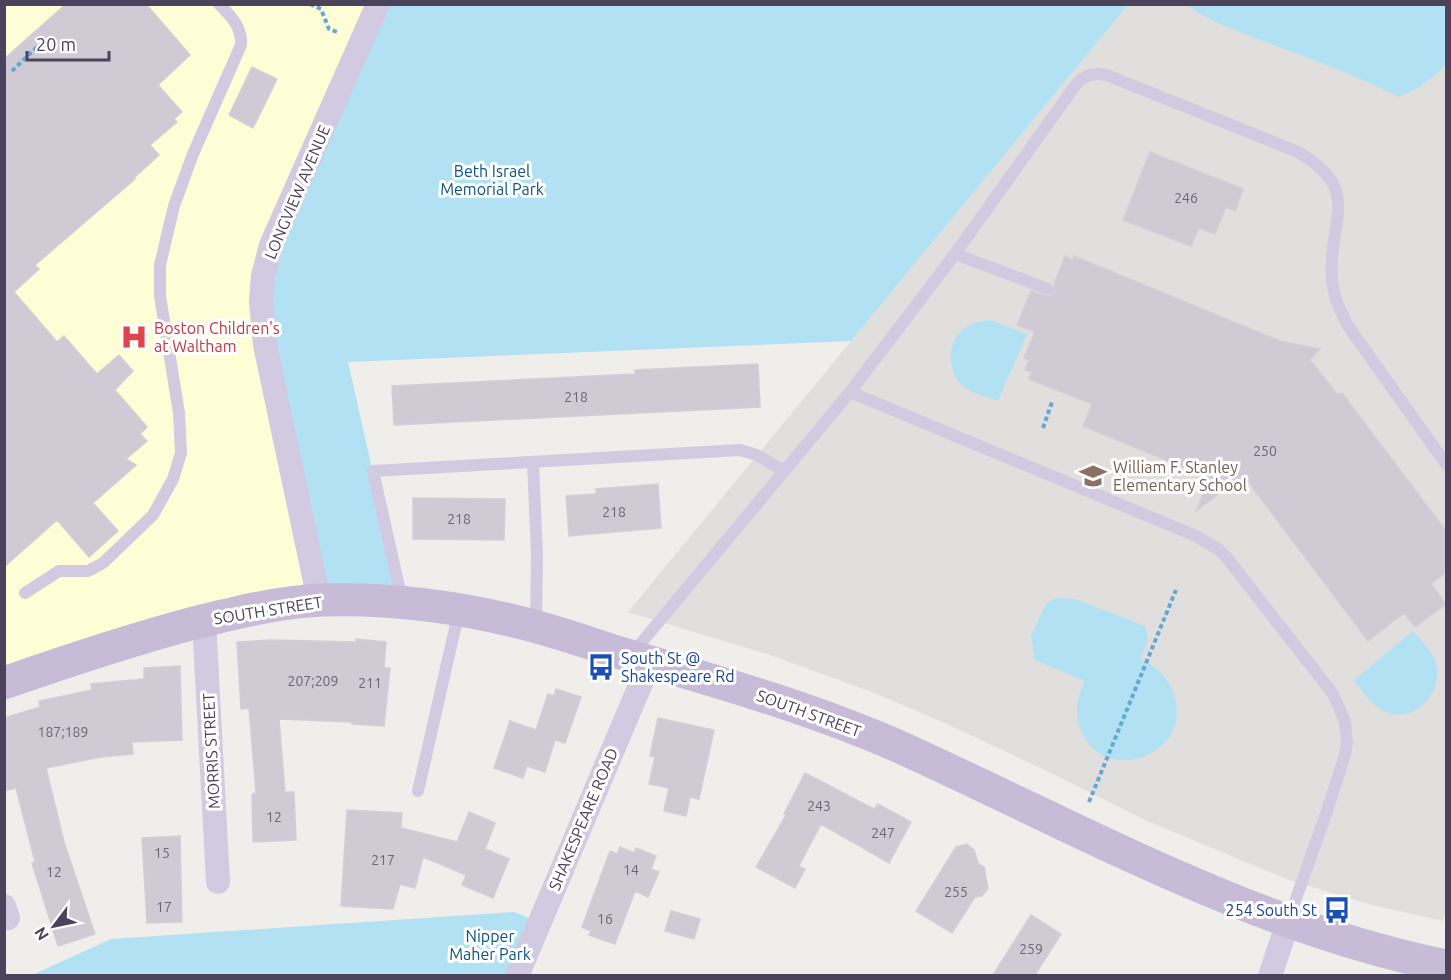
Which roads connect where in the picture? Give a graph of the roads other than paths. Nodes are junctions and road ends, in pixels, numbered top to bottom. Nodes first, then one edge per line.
1 (219, 4) edge
2 (378, 4) edge
3 (955, 254) junction
4 (1048, 289) dead end
5 (850, 392) junction
6 (532, 463) junction
7 (1446, 464) edge
8 (784, 471) junction
9 (25, 593) dead end
10 (319, 600) junction
11 (402, 601) junction
12 (459, 610) junction
13 (204, 621) junction
14 (536, 627) junction
15 (640, 659) junction
16 (4, 683) edge
17 (418, 791) dead end
18 (218, 882) dead end
19 (1288, 922) junction
20 (1446, 966) edge
21 (517, 975) edge
22 (1270, 975) edge

1 - 9 lane
2 - 10 street, LONGVIEW AVENUE
3 - 4 lane
3 - 5 lane
3 - 7 lane
5 - 8 lane
5 - 19 lane
6 - 8 lane
6 - 11 lane
6 - 14 lane
8 - 15 lane
10 - 11 main road, SOUTH STREET
10 - 13 main road, SOUTH STREET
11 - 12 main road, SOUTH STREET
12 - 14 main road, SOUTH STREET
12 - 17 lane
13 - 16 main road, SOUTH STREET
13 - 18 street, MORRIS STREET
14 - 15 main road, SOUTH STREET
15 - 19 main road, SOUTH STREET
15 - 21 street, SHAKESPEARE ROAD
19 - 20 main road, SOUTH STREET
19 - 22 street

